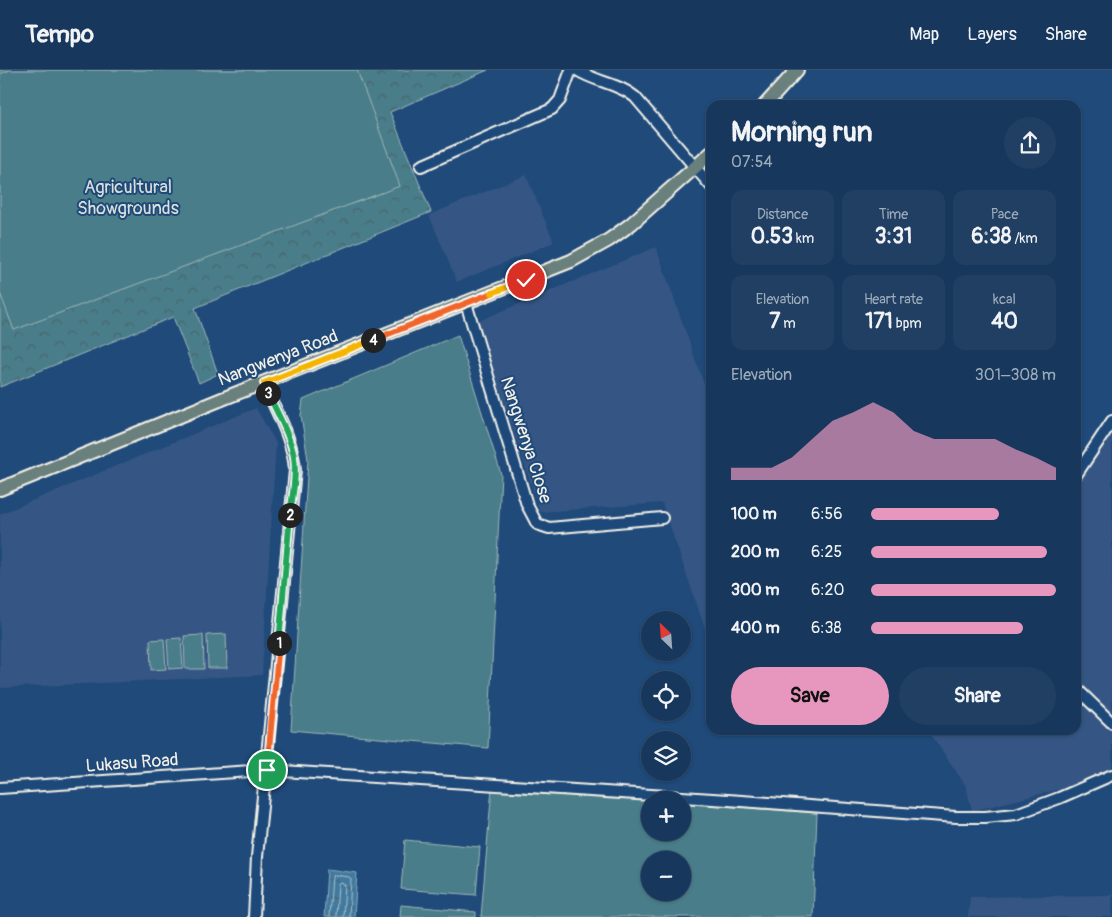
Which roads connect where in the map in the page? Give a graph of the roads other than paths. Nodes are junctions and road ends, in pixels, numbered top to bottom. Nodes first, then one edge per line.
1 (571, 70) edge
2 (577, 70) edge
3 (796, 70) edge
4 (769, 100) edge
5 (706, 158) edge
6 (420, 166) dead end
7 (696, 167) junction
8 (706, 180) edge
9 (466, 303) junction
10 (264, 383) junction
11 (1112, 421) edge
12 (1081, 468) edge
13 (0, 489) edge
14 (662, 518) dead end
15 (1081, 693) edge
16 (1112, 723) edge
17 (267, 770) junction
18 (1112, 775) edge
19 (0, 788) edge
20 (254, 917) edge

1 - 6 street
2 - 7 street
3 - 4 main road
5 - 7 main road, Nangwenya Road
7 - 8 street
7 - 9 main road, Nangwenya Road
9 - 10 main road, Nangwenya Road
9 - 14 street, Nangwenya Close
10 - 13 main road, Nangwenya Road
10 - 17 street
11 - 12 street
15 - 16 street
17 - 18 street, Lukasu Road
17 - 19 street, Lukasu Road
17 - 20 street

